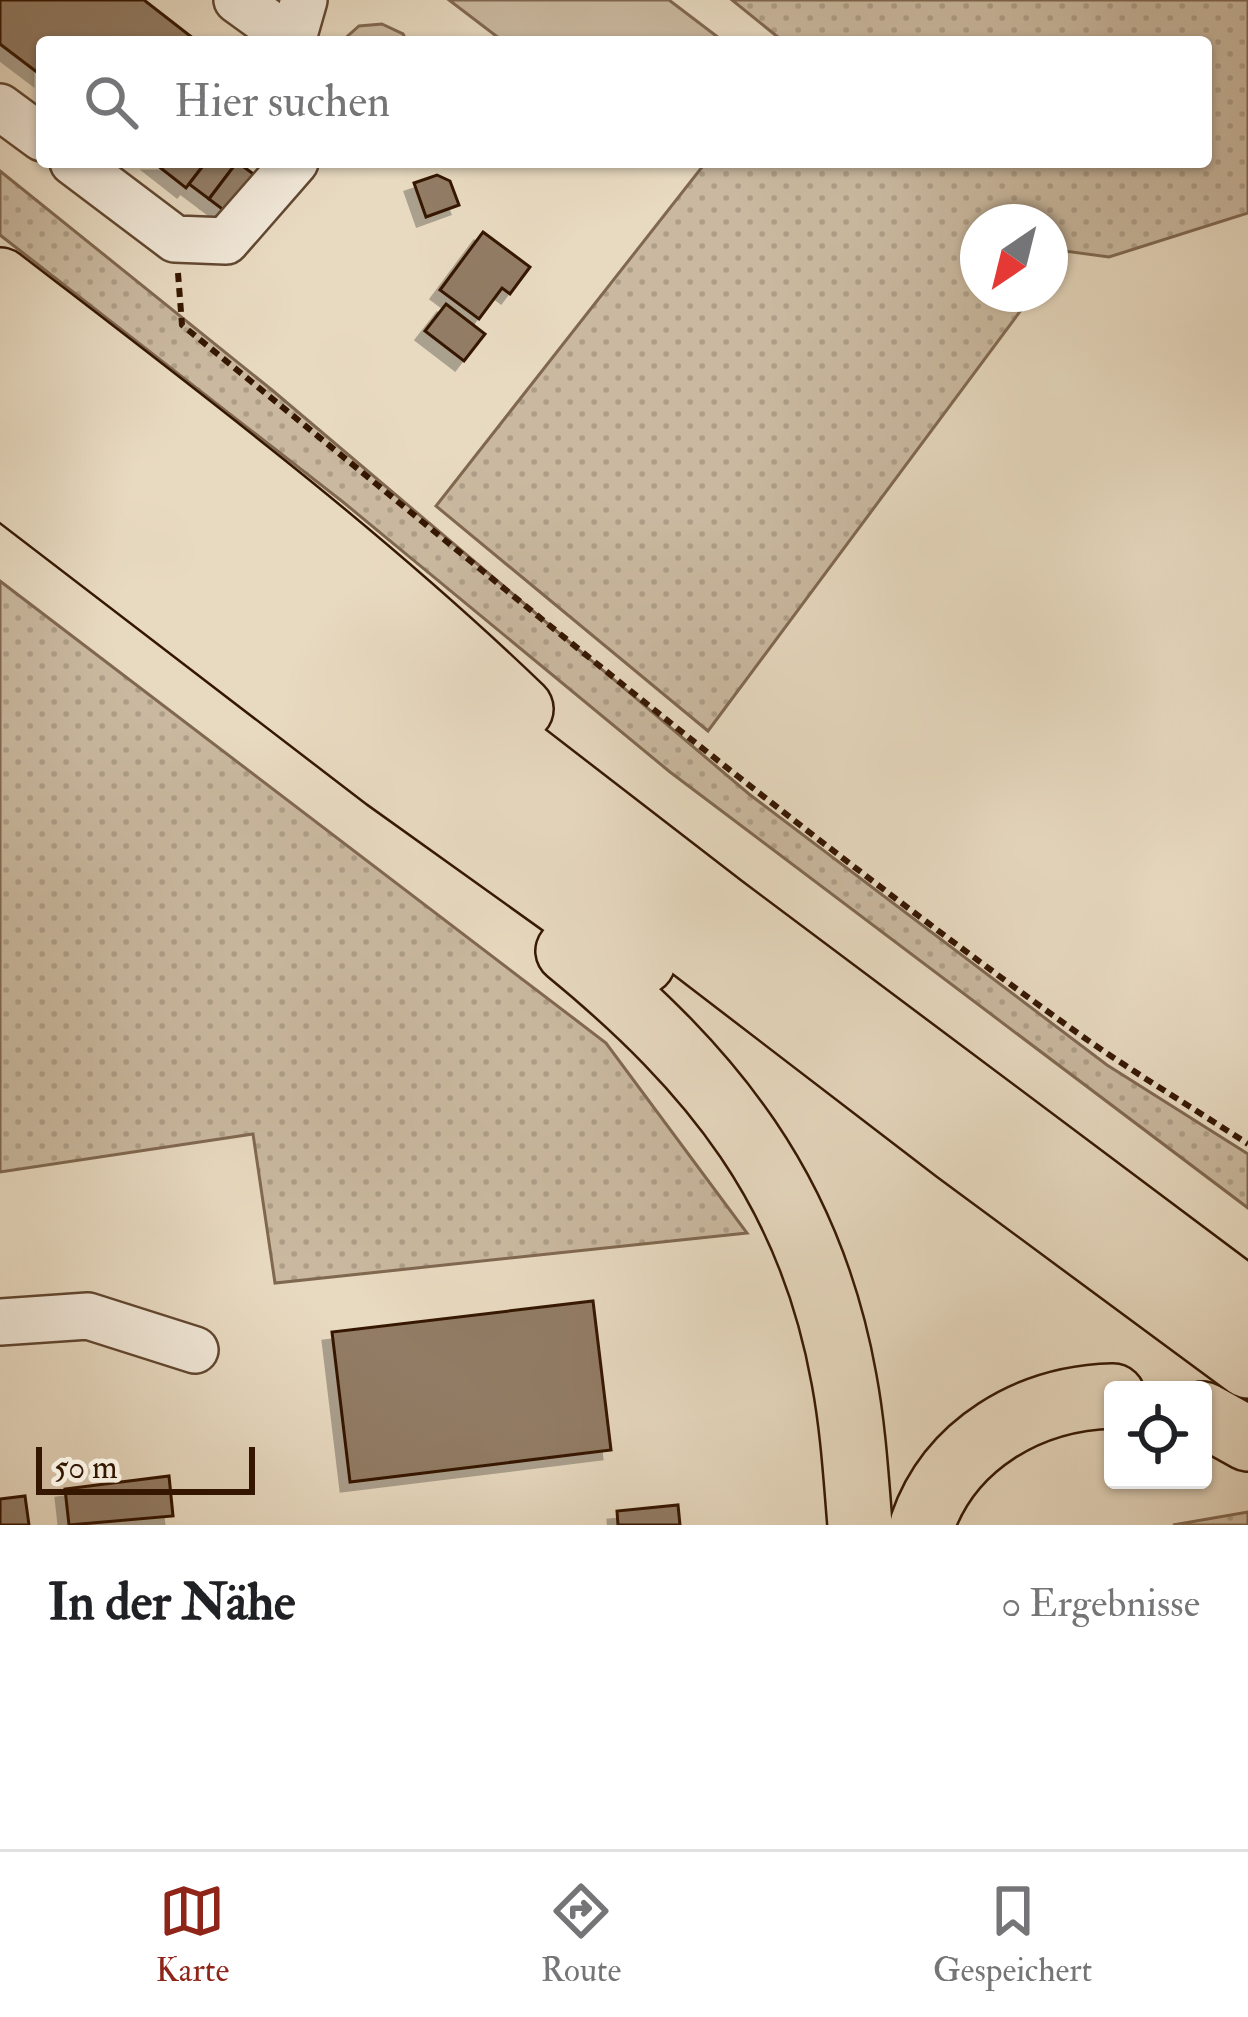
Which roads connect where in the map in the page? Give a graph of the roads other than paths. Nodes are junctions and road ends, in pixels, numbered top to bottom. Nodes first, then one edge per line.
1 (236, 0) edge
2 (296, 27) edge
3 (0, 106) edge
4 (36, 133) edge
5 (81, 168) edge
6 (290, 168) edge
7 (0, 280) edge
8 (0, 349) edge
9 (0, 417) edge
10 (0, 482) edge
11 (288, 700) junction
12 (722, 907) junction
13 (957, 1151) junction
14 (1248, 1301) edge
15 (0, 1322) edge
16 (195, 1350) dead end
17 (1248, 1366) edge
18 (1104, 1397) edge
19 (1212, 1419) edge
20 (1248, 1439) edge
21 (860, 1525) edge
22 (922, 1525) edge

1 - 2 street
3 - 4 street
5 - 6 street
7 - 12 highway
8 - 12 highway
9 - 13 highway
10 - 11 highway
11 - 13 highway
11 - 21 highway
12 - 14 highway
13 - 17 highway
15 - 16 street
18 - 22 highway
19 - 20 highway

